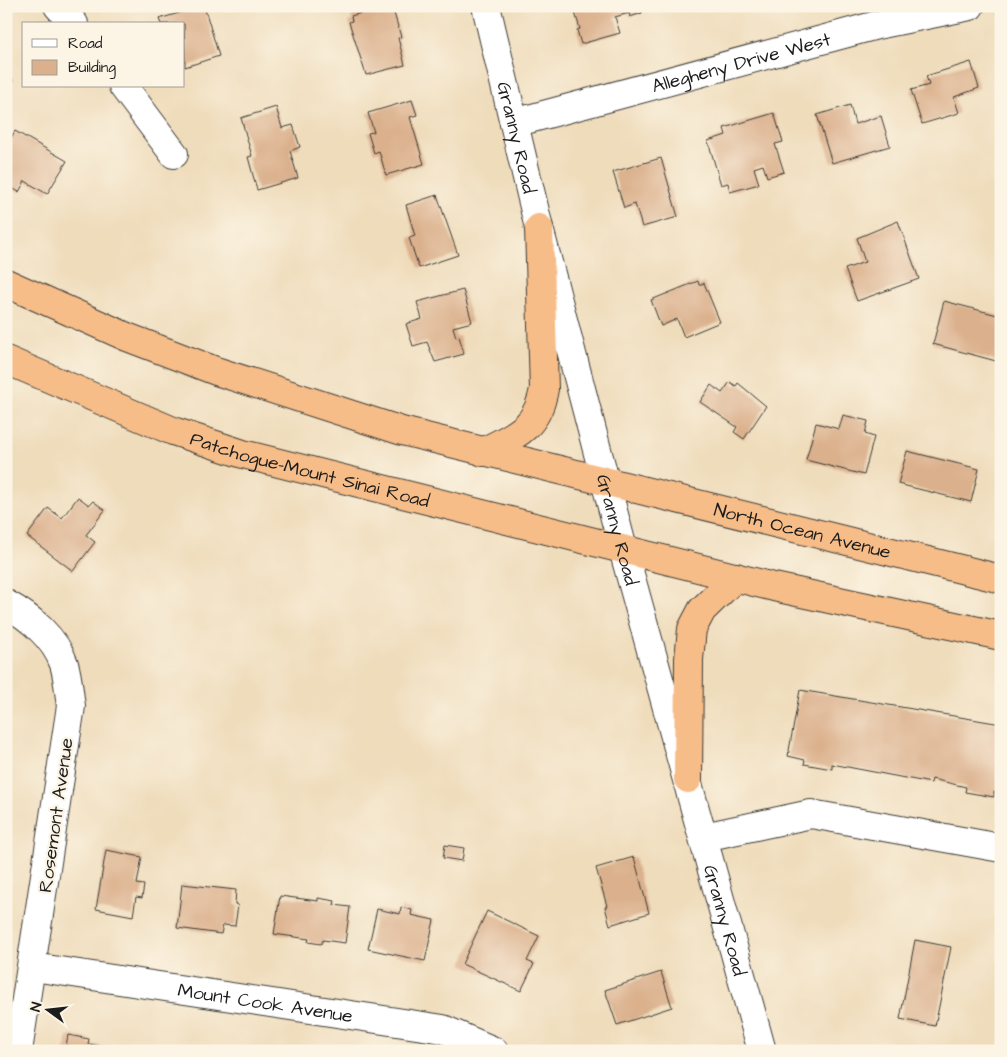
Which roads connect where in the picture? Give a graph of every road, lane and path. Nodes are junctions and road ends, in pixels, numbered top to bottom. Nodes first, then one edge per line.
1 (58, 6) edge
2 (486, 6) edge
3 (970, 6) edge
4 (874, 16) edge
5 (72, 22) edge
6 (124, 88) edge
7 (514, 123) junction
8 (174, 154) dead end
9 (539, 228) junction
10 (6, 283) edge
11 (6, 360) edge
12 (483, 452) junction
13 (606, 482) junction
14 (623, 550) junction
15 (736, 578) junction
16 (1001, 579) edge
17 (6, 604) edge
18 (1001, 636) edge
19 (688, 780) junction
20 (704, 837) junction
21 (1001, 848) edge
22 (33, 967) junction
23 (18, 1051) edge
24 (494, 1051) edge
25 (762, 1051) edge

1 - 5 street
2 - 7 street, Granny Road
3 - 4 street, Allegheny Drive West
4 - 7 street, Allegheny Drive West
6 - 8 street
7 - 9 street, Granny Road
9 - 12 highway
9 - 13 street, Granny Road
10 - 12 highway
11 - 14 highway, Patchogue-Mount Sinai Road
12 - 13 highway
13 - 14 street, Granny Road
13 - 16 highway, North Ocean Avenue
14 - 15 highway
14 - 19 street, Granny Road
15 - 18 highway
15 - 19 highway
17 - 22 street, Rosemont Avenue
19 - 20 street, Granny Road
20 - 21 street
20 - 25 street, Granny Road
22 - 23 street, Rosemont Avenue
22 - 24 street, Mount Cook Avenue

